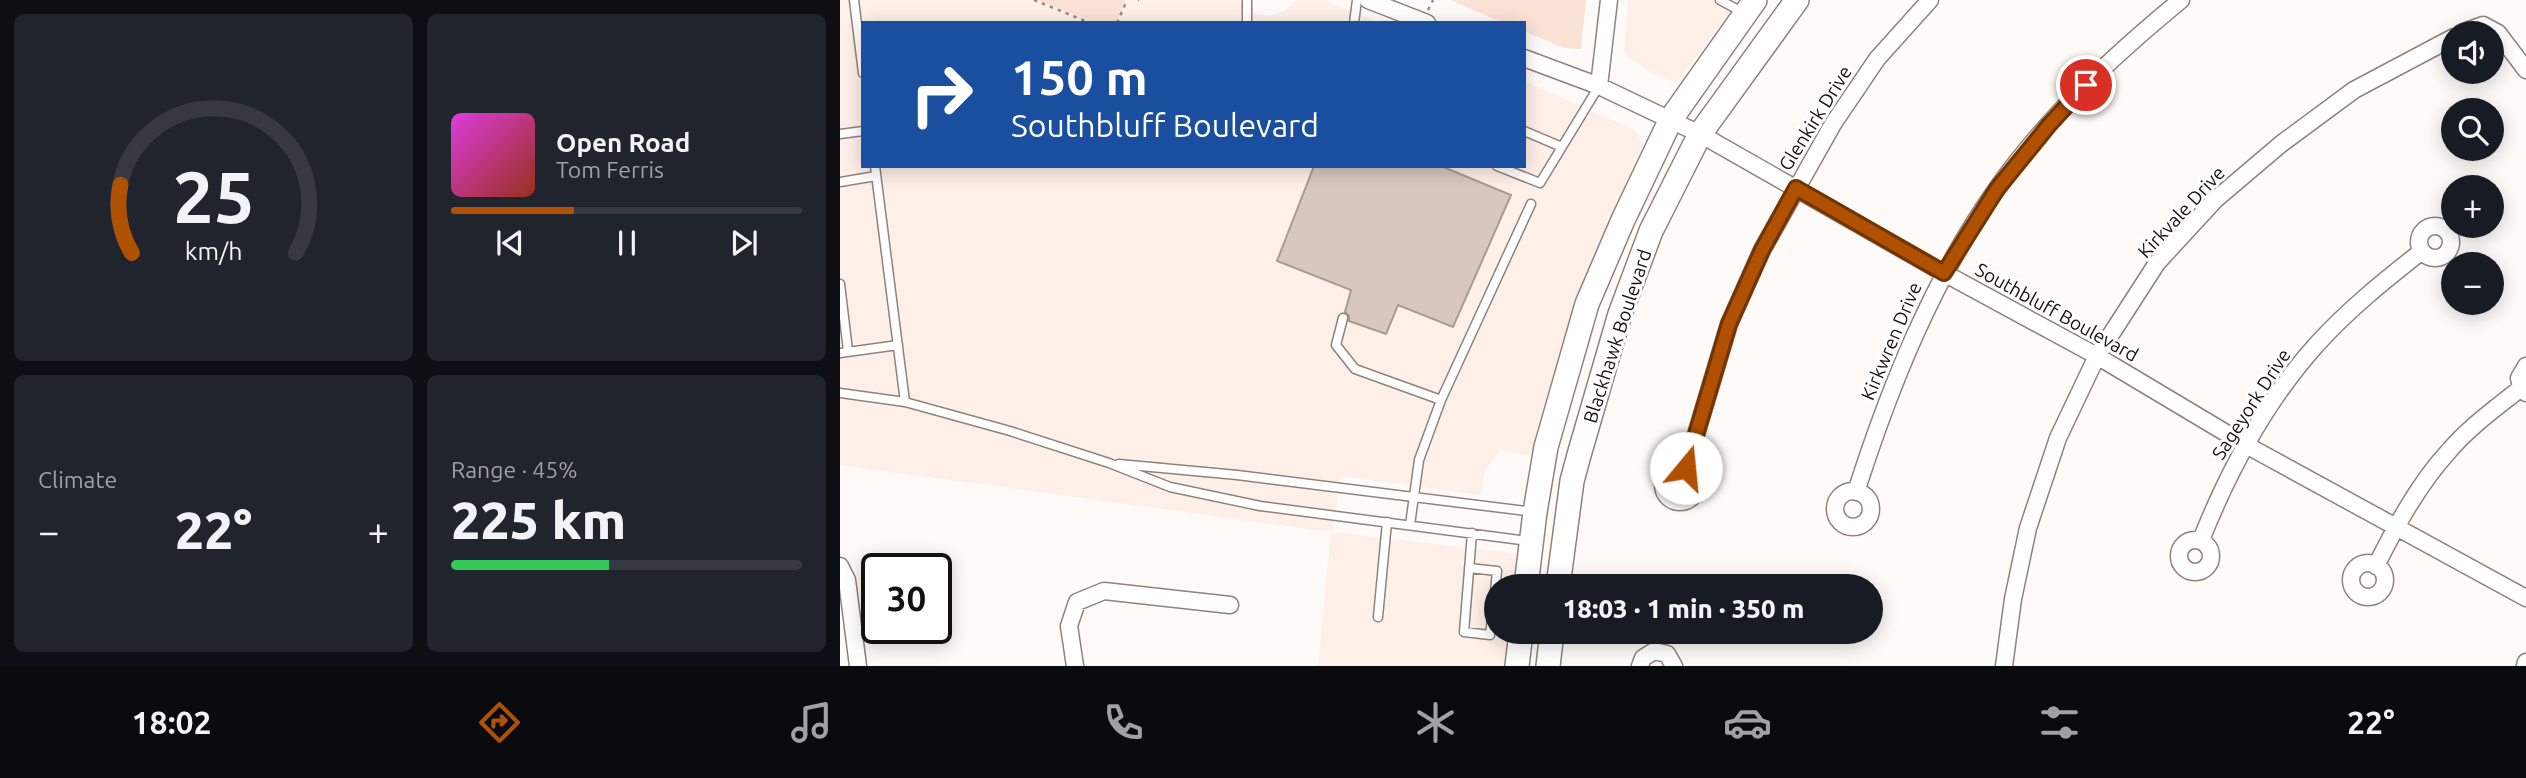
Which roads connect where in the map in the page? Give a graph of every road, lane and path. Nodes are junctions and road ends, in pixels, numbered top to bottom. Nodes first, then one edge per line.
1 (854, 0) edge
2 (1034, 0) edge
3 (1126, 0) edge
4 (1247, 0) edge
5 (1357, 0) edge
6 (1368, 0) edge
7 (1609, 0) edge
8 (1720, 0) edge
9 (1797, 0) edge
10 (1930, 0) edge
11 (2181, 0) edge
12 (1750, 7) edge
13 (1085, 21) edge
14 (1118, 21) edge
15 (1247, 21) edge
16 (1354, 21) edge
17 (1422, 21) edge
18 (2504, 41) edge
19 (2441, 44) edge
20 (861, 57) edge
21 (1526, 59) edge
22 (2526, 70) edge
23 (1599, 86) junction
24 (1671, 120) junction
25 (861, 131) edge
26 (1526, 132) edge
27 (840, 134) edge
28 (1700, 134) junction
29 (1562, 147) junction
30 (1502, 168) edge
31 (875, 171) edge
32 (840, 181) edge
33 (1796, 188) junction
34 (1531, 204) dead end
35 (1623, 220) junction
36 (1651, 231) junction
37 (2422, 251) dead end
38 (1944, 273) junction
39 (840, 284) edge
40 (1343, 318) dead end
41 (898, 345) junction
42 (844, 352) edge
43 (2096, 356) junction
44 (2526, 366) edge
45 (2524, 391) edge
46 (840, 393) edge
47 (1441, 400) junction
48 (905, 402) junction
49 (2246, 445) junction
50 (1109, 463) junction
51 (1686, 468) dead end
52 (1856, 492) dead end
53 (1413, 498) junction
54 (1535, 512) junction
55 (1387, 522) junction
56 (1409, 525) junction
57 (2395, 528) junction
58 (1566, 530) junction
59 (1472, 533) junction
60 (2201, 540) dead end
61 (1532, 542) junction
62 (840, 566) edge
63 (2376, 566) dead end
64 (1469, 568) junction
65 (1497, 574) edge
66 (1528, 574) edge
67 (1560, 574) edge
68 (2526, 598) edge
69 (1230, 605) dead end
70 (1378, 617) dead end
71 (1484, 634) edge
72 (1520, 644) edge
73 (1551, 644) edge
74 (858, 666) edge
75 (1075, 666) edge
76 (1517, 666) edge
77 (1548, 666) edge
78 (1640, 666) edge
79 (1674, 666) edge
80 (2004, 666) edge

1 - 20 lane
2 - 13 path
3 - 14 path
4 - 15 lane
5 - 16 lane
6 - 17 street
7 - 23 street
8 - 12 lane
9 - 28 main road, Blackhawk Boulevard
10 - 33 street, Glenkirk Drive
11 - 38 street, Kirkwren Drive
12 - 24 main road, Blackhawk Boulevard
18 - 22 street
19 - 43 street, Kirkvale Drive
21 - 23 street, Southbluff Boulevard
23 - 24 street, Southbluff Boulevard
23 - 29 lane
24 - 28 street, Southbluff Boulevard
24 - 35 main road, Blackhawk Boulevard
25 - 27 lane
26 - 29 lane
28 - 33 street, Southbluff Boulevard
28 - 36 main road, Blackhawk Boulevard
29 - 30 lane
31 - 32 lane
31 - 41 lane
33 - 38 street, Southbluff Boulevard
33 - 51 street, Glenkirk Drive
34 - 47 lane
35 - 36 main road
35 - 54 main road, Blackhawk Boulevard
36 - 58 main road, Blackhawk Boulevard
37 - 49 street, Sageyork Drive
38 - 43 street, Southbluff Boulevard
38 - 52 street, Kirkwren Drive
39 - 42 lane
40 - 47 lane
41 - 42 lane
41 - 48 lane
43 - 49 street, Southbluff Boulevard
43 - 80 street, Kirkvale Drive
44 - 45 street
45 - 57 street
46 - 48 lane
47 - 53 lane
48 - 50 lane
49 - 57 street, Southbluff Boulevard
49 - 60 street, Sageyork Drive
50 - 53 lane
50 - 55 lane
53 - 54 lane
53 - 56 lane
54 - 58 main road
54 - 61 main road, Blackhawk Boulevard
55 - 56 lane
55 - 70 lane
56 - 59 lane
57 - 63 street
57 - 68 street, Southbluff Boulevard
58 - 61 main road
58 - 67 main road, Blackhawk Boulevard
59 - 61 lane
59 - 64 lane
61 - 66 main road, Blackhawk Boulevard
62 - 74 street
64 - 65 lane
64 - 71 lane
69 - 75 street
72 - 76 main road
73 - 77 main road
78 - 79 street

